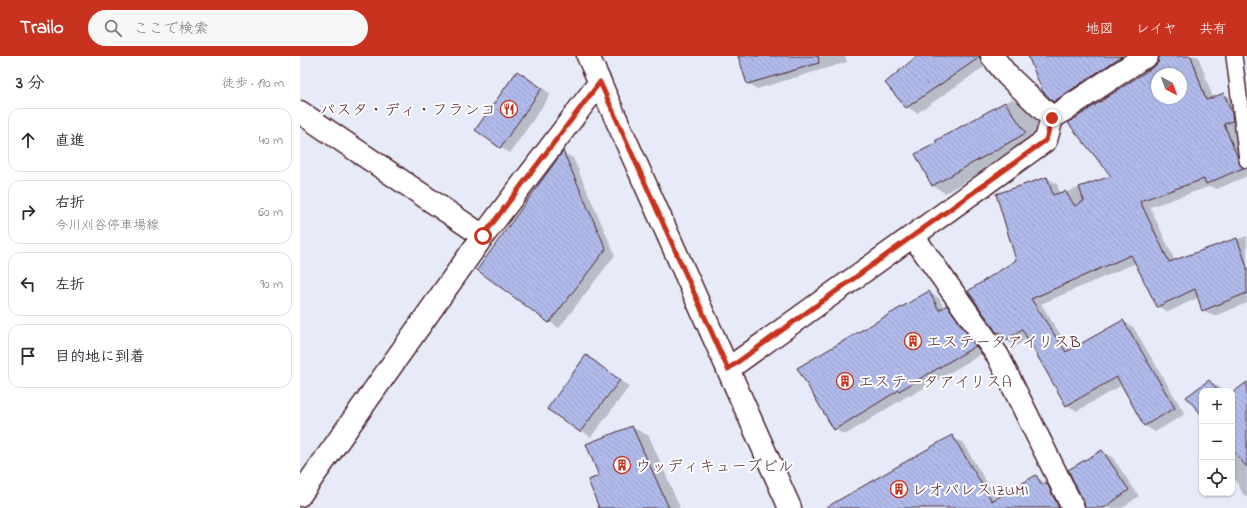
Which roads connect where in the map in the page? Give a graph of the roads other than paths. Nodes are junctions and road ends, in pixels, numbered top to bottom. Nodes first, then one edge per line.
1 (588, 56) edge
2 (992, 56) edge
3 (1147, 56) edge
4 (1234, 56) edge
5 (600, 82) junction
6 (300, 112) edge
7 (1052, 118) junction
8 (1247, 160) edge
9 (483, 236) junction
10 (913, 236) junction
11 (728, 369) junction
12 (300, 495) edge
13 (790, 508) edge
14 (1073, 508) edge

1 - 5 street
2 - 7 street
3 - 7 street
4 - 8 lane
5 - 9 street
5 - 11 street
6 - 9 street
7 - 10 street
9 - 12 street
10 - 11 street
10 - 14 street
11 - 13 street

